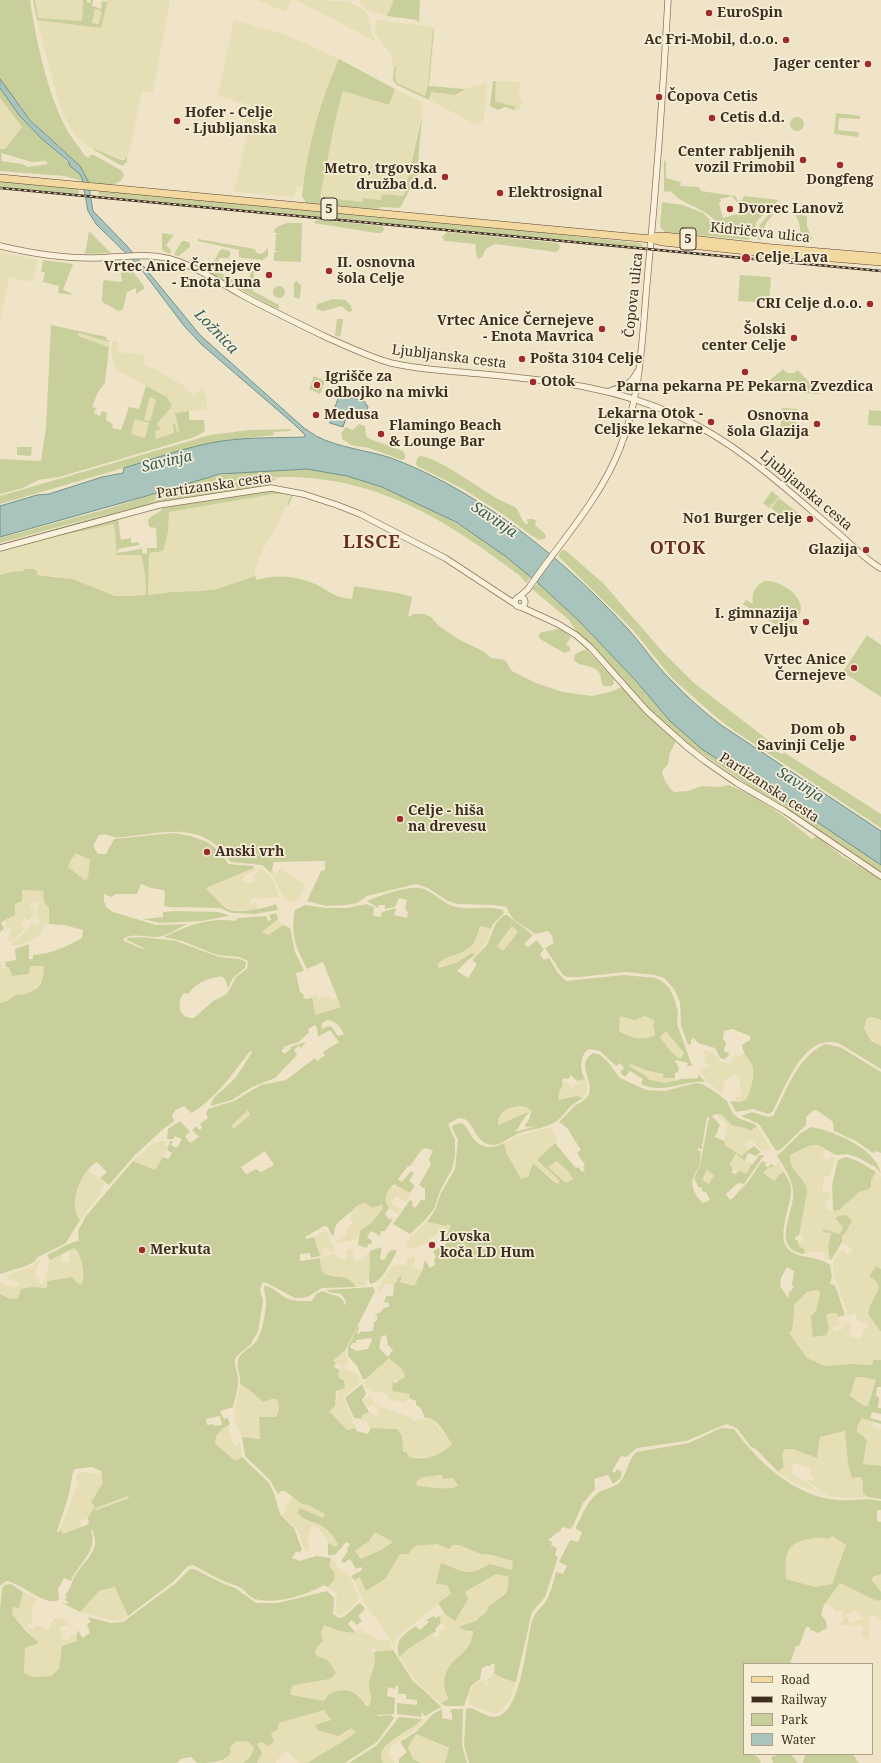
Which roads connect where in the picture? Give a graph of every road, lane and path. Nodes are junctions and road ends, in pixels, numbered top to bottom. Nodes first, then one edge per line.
1 (668, 0) edge
2 (0, 178) edge
3 (652, 239) junction
4 (0, 246) edge
5 (881, 257) edge
6 (881, 262) edge
7 (639, 368) junction
8 (610, 391) junction
9 (635, 398) junction
10 (0, 548) edge
11 (881, 568) edge
12 (520, 601) junction
13 (881, 876) edge

1 - 3 street, Čopova ulica
2 - 3 main road, 5
3 - 5 main road, Kidričeva ulica / 5
3 - 6 main road, Kidričeva ulica / 5
3 - 7 street, Čopova ulica
4 - 8 street, Ljubljanska cesta
7 - 8 street
7 - 9 street, Čopova ulica
8 - 9 street, Ljubljanska cesta
9 - 11 street, Ljubljanska cesta
9 - 12 street, Čopova ulica
10 - 12 street, Partizanska cesta
12 - 13 street, Partizanska cesta

